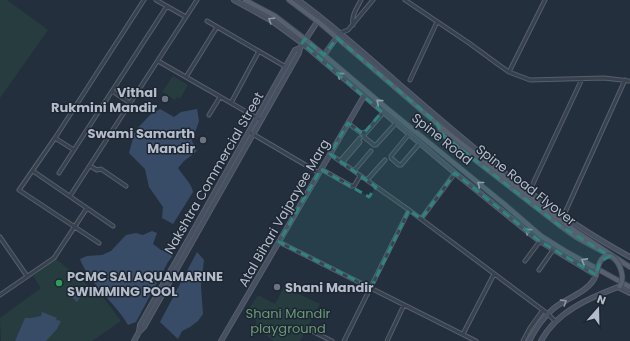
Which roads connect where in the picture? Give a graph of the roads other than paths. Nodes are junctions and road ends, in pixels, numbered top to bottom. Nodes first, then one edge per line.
1 (144, 0) edge
2 (156, 0) edge
3 (197, 0) edge
4 (234, 0) edge
5 (245, 0) edge
6 (289, 0) edge
7 (298, 0) edge
8 (361, 0) edge
9 (374, 0) edge
10 (405, 0) edge
11 (545, 0) edge
12 (167, 6) junction
13 (186, 17) junction
14 (319, 19) junction
15 (207, 21) dead end
16 (437, 22) junction
17 (353, 24) junction
18 (217, 27) junction
19 (340, 33) junction
20 (337, 38) junction
21 (304, 41) junction
22 (300, 48) junction
23 (259, 51) junction
24 (324, 55) junction
25 (158, 61) junction
26 (286, 67) junction
27 (509, 72) junction
28 (186, 77) junction
29 (582, 79) junction
30 (410, 80) dead end
31 (625, 80) junction
32 (630, 81) edge
33 (112, 91) junction
34 (364, 96) junction
35 (220, 97) junction
36 (130, 103) junction
37 (231, 103) junction
38 (383, 112) junction
39 (209, 115) dead end
40 (259, 119) junction
41 (436, 122) junction
42 (348, 123) junction
43 (396, 123) junction
44 (251, 133) junction
45 (409, 134) junction
46 (55, 138) junction
47 (360, 140) dead end
48 (420, 143) junction
49 (74, 150) junction
50 (371, 151) dead end
51 (330, 154) junction
52 (385, 160) dead end
53 (341, 162) junction
54 (90, 166) junction
55 (33, 171) junction
56 (320, 171) junction
57 (354, 171) junction
58 (59, 173) dead end
59 (455, 173) junction
60 (360, 176) junction
61 (367, 180) junction
62 (126, 186) dead end
63 (529, 192) junction
64 (70, 196) junction
65 (87, 208) junction
66 (409, 210) junction
67 (421, 219) junction
68 (562, 219) junction
69 (113, 226) dead end
70 (75, 228) junction
71 (0, 237) edge
72 (540, 241) junction
73 (278, 242) junction
74 (98, 243) dead end
75 (5, 244) junction
76 (0, 247) edge
77 (553, 250) junction
78 (610, 256) junction
79 (630, 257) edge
80 (621, 258) junction
81 (525, 261) dead end
82 (630, 262) edge
83 (630, 267) edge
84 (538, 270) dead end
85 (494, 274) junction
86 (596, 275) junction
87 (27, 276) junction
88 (630, 282) edge
89 (621, 286) junction
90 (630, 287) edge
91 (370, 288) junction
92 (630, 293) edge
93 (0, 295) edge
94 (404, 305) junction
95 (543, 310) junction
96 (548, 314) junction
97 (555, 321) junction
98 (312, 331) dead end
99 (463, 334) junction
100 (389, 340) edge
101 (471, 340) edge
102 (134, 341) edge
103 (221, 341) edge
104 (332, 341) edge
105 (344, 341) edge
106 (476, 341) edge
107 (523, 341) edge
108 (529, 341) edge
109 (541, 341) edge

1 - 46 street
2 - 12 street
3 - 13 street
21 -> 4 street, Spine Road
5 - 21 main road, Spine Road
6 - 14 main road, Spine Road
7 - 14 street, Spine Road
8 - 17 street
9 - 17 street
10 - 16 street
11 - 27 street
12 - 13 street
12 - 33 street
13 - 25 street
14 - 19 street, Spine Road
14 - 20 main road, Spine Road
14 - 21 street, Nakshtra Commercial Street
15 - 18 street
16 - 27 street
16 - 30 street
17 - 19 street
18 - 23 street
18 - 28 street
19 - 20 street
19 - 63 street, Spine Road
20 - 24 street
20 - 41 main road, Spine Road
21 - 22 street, Nakshtra Commercial Street
21 - 24 main road, Spine Road
34 -> 21 street, Spine Road
22 - 26 street, Nakshtra Commercial Street
22 - 40 street, Nakshtra Commercial Street
23 - 26 street
23 - 37 street
90 -> 24 main road, Spine Road
25 - 28 street
25 - 36 street
26 - 40 street, Nakshtra Commercial Street
27 - 29 street
28 - 35 street
29 - 31 street
29 - 63 street
31 - 32 street
31 - 68 street
33 - 36 street
33 - 49 street
34 - 38 street, Spine Road
34 - 42 street, Atal Bihari Vajpayee Marg
35 - 37 street
35 - 39 street
36 - 54 street
37 - 40 street
38 - 42 street
38 - 43 street, Spine Road
38 - 43 street
40 - 44 street, Nakshtra Commercial Street
41 - 68 main road, Spine Road
41 - 78 main road, Spine Road Flyover
42 - 51 street, Atal Bihari Vajpayee Marg
43 - 45 street, Spine Road
44 - 56 street
44 - 102 street, Nakshtra Commercial Street
45 - 48 street, Spine Road
45 - 48 street
46 - 49 street
46 - 55 street
47 - 53 street
48 - 59 street, Spine Road
49 - 58 street
50 - 57 street
51 - 53 street
51 - 56 street, Atal Bihari Vajpayee Marg
52 - 61 street
53 - 57 street
54 - 62 street
54 - 64 street
55 - 64 street
55 - 70 street
56 - 60 street
56 - 73 street, Atal Bihari Vajpayee Marg
57 - 60 street
59 - 67 street
72 -> 59 street, Spine Road
60 - 61 street
61 - 66 street
63 - 68 street, Spine Road
64 - 65 street
65 - 69 street
65 - 70 street
66 - 67 street
66 - 91 street
67 - 85 street
68 - 79 street, Spine Road
68 - 83 main road, Spine Road
70 - 74 street
70 - 87 street
71 - 75 street
72 - 77 street, Spine Road
72 - 81 street
73 - 91 street
73 - 103 street, Atal Bihari Vajpayee Marg
75 - 76 street
75 - 87 street
77 - 84 street
77 - 86 street, Spine Road
78 - 80 main road, Spine Road Flyover, bridge
78 - 86 main road, bridge
80 - 82 main road, Spine Road Flyover
80 - 89 main road
85 - 95 street
85 - 99 street
96 -> 86 street
87 - 93 street
88 - 89 main road
89 - 92 street
89 - 97 street
91 - 94 street
91 - 105 street
94 - 99 street
94 - 100 street
95 - 96 street
95 - 107 street
96 - 97 street
96 - 108 street
97 - 109 street
98 - 104 street
99 - 101 street
101 - 106 street

